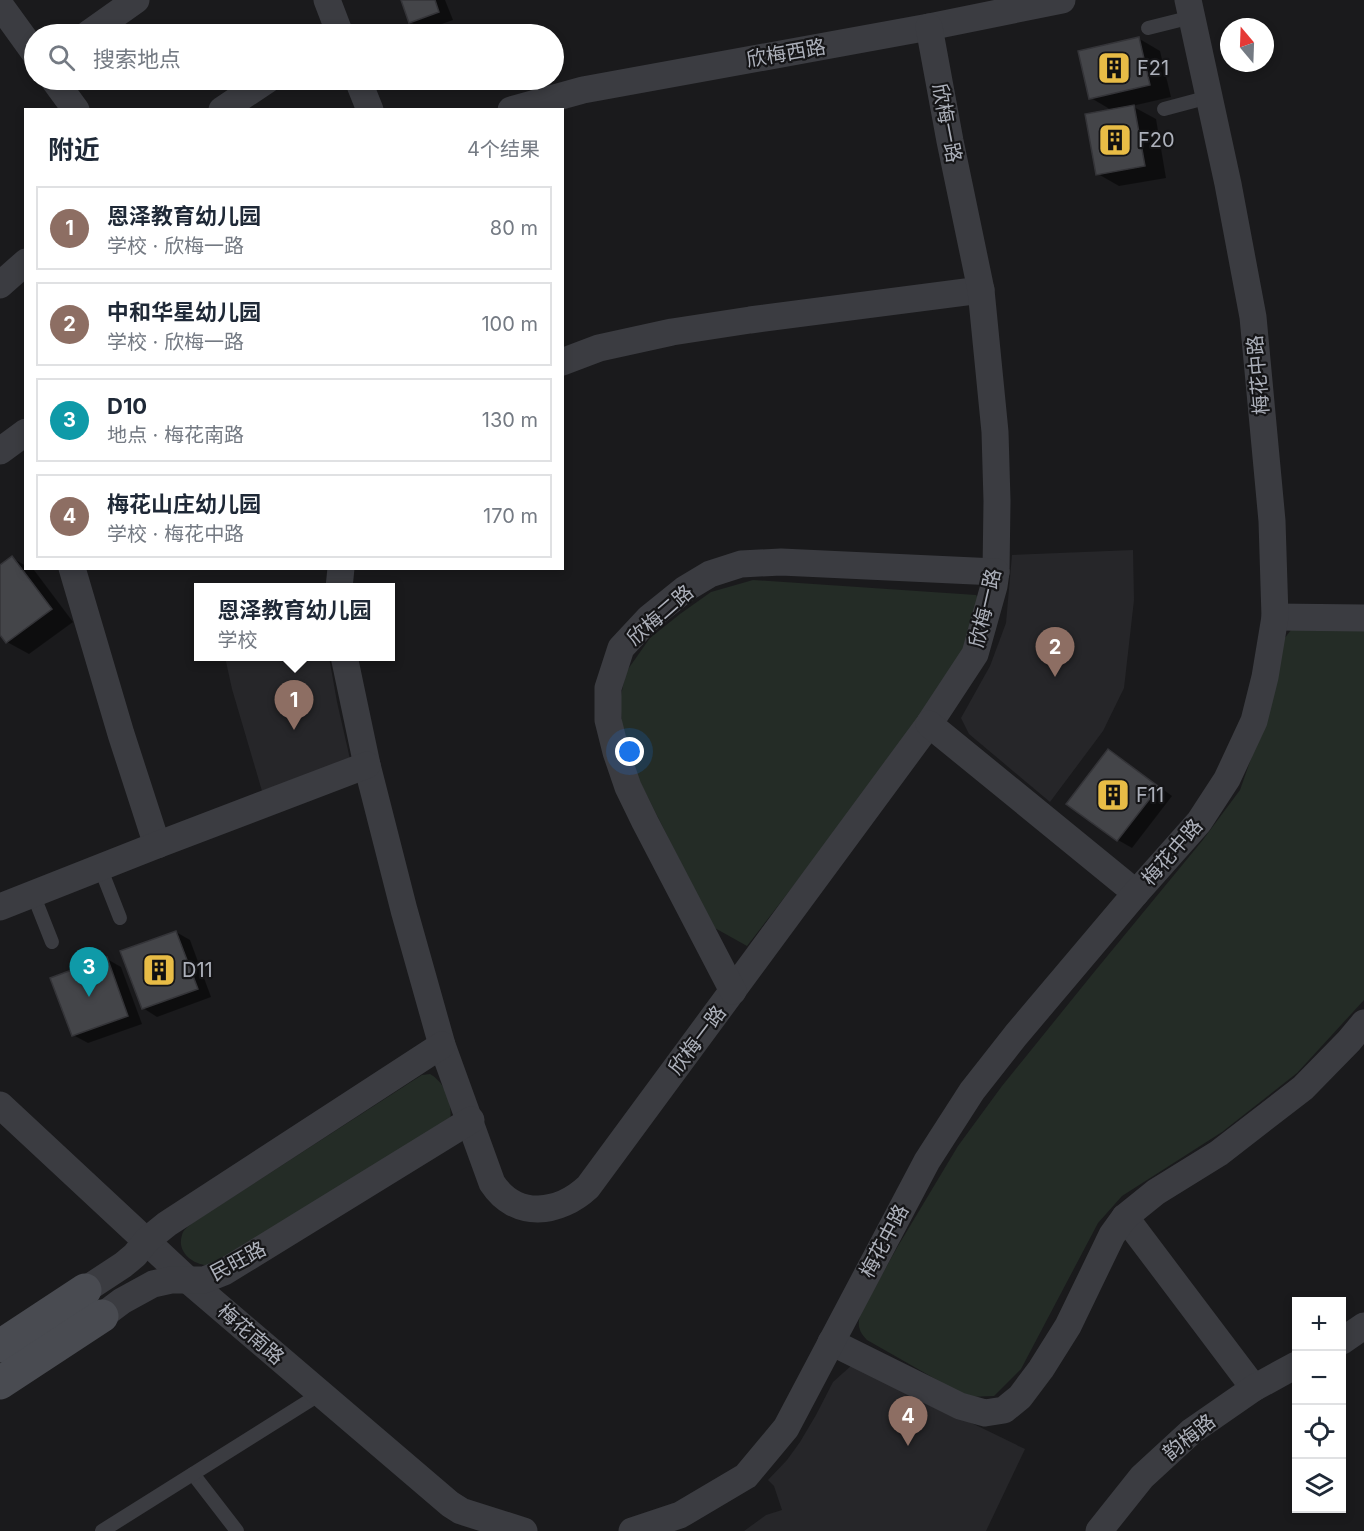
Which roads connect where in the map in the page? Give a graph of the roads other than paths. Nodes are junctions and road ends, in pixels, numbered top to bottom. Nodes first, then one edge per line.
1 (136, 0) edge
2 (327, 0) edge
3 (1062, 0) edge
4 (0, 5) edge
5 (987, 8) edge
6 (1190, 9) edge
7 (102, 24) edge
8 (336, 24) edge
9 (929, 27) junction
10 (1148, 28) dead end
11 (24, 38) edge
12 (61, 90) edge
13 (252, 90) edge
14 (362, 90) edge
15 (1209, 97) junction
16 (75, 108) edge
17 (225, 108) edge
18 (369, 108) edge
19 (518, 108) edge
20 (1164, 109) dead end
21 (24, 264) edge
22 (0, 285) edge
23 (981, 290) junction
24 (564, 361) edge
25 (24, 433) edge
26 (0, 451) edge
27 (73, 570) edge
28 (996, 572) junction
29 (1275, 616) junction
30 (1364, 618) edge
31 (345, 661) edge
32 (929, 724) junction
33 (367, 765) junction
34 (157, 845) junction
35 (100, 867) junction
36 (1136, 893) junction
37 (33, 894) junction
38 (0, 907) edge
39 (120, 918) dead end
40 (52, 942) dead end
41 (733, 991) junction
42 (1364, 1023) edge
43 (442, 1045) junction
44 (0, 1105) edge
45 (471, 1120) junction
46 (1125, 1216) junction
47 (146, 1241) junction
48 (189, 1281) junction
49 (94, 1303) junction
50 (1364, 1326) edge
51 (1346, 1338) edge
52 (831, 1342) junction
53 (0, 1346) edge
54 (1292, 1367) edge
55 (0, 1383) edge
56 (1254, 1388) junction
57 (320, 1394) junction
58 (193, 1474) junction
59 (102, 1531) edge
60 (237, 1531) edge
61 (524, 1531) edge
62 (632, 1531) edge
63 (1099, 1531) edge

1 - 7 street
2 - 8 street
3 - 5 street, 欣梅西路
4 - 11 street
5 - 9 street, 欣梅西路
6 - 10 lane
6 - 15 street, 梅花中路
9 - 19 street, 欣梅西路
9 - 23 street, 欣梅一路
12 - 16 street
13 - 17 street
14 - 18 street
15 - 20 lane
15 - 29 street, 梅花中路
21 - 22 street
23 - 24 street
23 - 28 street, 欣梅一路
25 - 26 street
27 - 34 street
28 - 32 street, 欣梅一路
28 - 41 street, 欣梅二路
29 - 30 street
29 - 36 street, 梅花中路
31 - 33 street, 欣梅一路
32 - 36 street
32 - 41 street, 欣梅一路
33 - 34 street
33 - 43 street, 欣梅一路
34 - 35 street
35 - 37 street
35 - 39 lane
36 - 52 street, 梅花中路
37 - 38 street
37 - 40 lane
41 - 45 street, 欣梅一路
42 - 46 street
43 - 45 street, 欣梅一路
43 - 47 street, 民旺路
44 - 47 street, 梅花南路
45 - 48 street, 民旺路
46 - 52 street
46 - 56 street
47 - 48 street, 梅花南路
47 - 49 street, 民旺路
48 - 49 street, 民旺路
48 - 57 street, 梅花南路
49 - 53 main road, 民旺路
49 - 55 main road, 民旺路
50 - 51 street
52 - 62 street, 梅花中路
54 - 56 street, 韵梅路
56 - 63 street, 韵梅路
57 - 58 lane
57 - 61 street, 梅花南路
58 - 59 lane
58 - 60 lane

